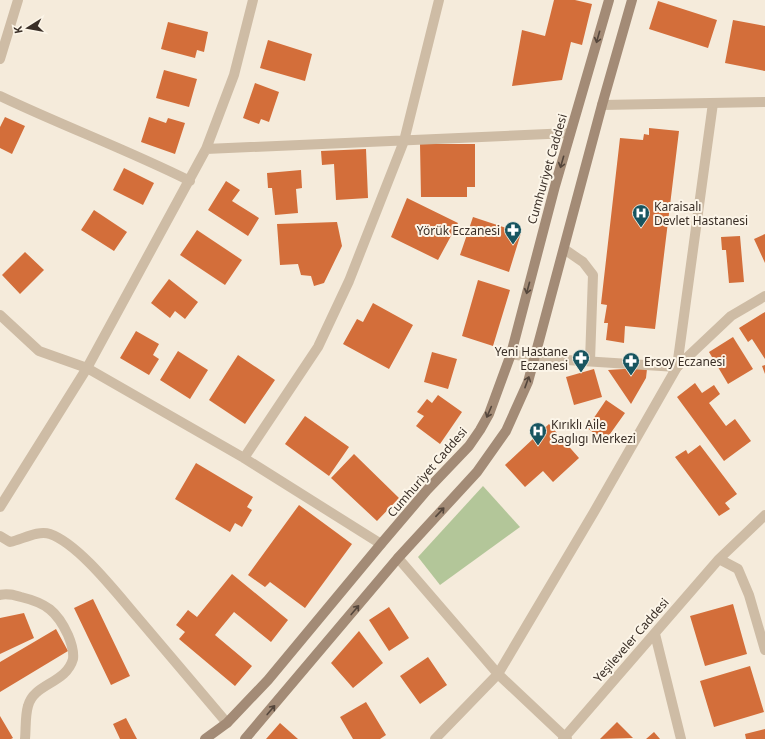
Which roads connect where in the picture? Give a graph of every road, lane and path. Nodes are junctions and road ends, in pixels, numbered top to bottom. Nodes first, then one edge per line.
1 (18, 0) edge
2 (253, 0) edge
3 (439, 0) edge
4 (609, 0) edge
5 (632, 0) edge
6 (0, 59) edge
7 (0, 96) edge
8 (765, 102) edge
9 (713, 103) junction
10 (602, 105) junction
11 (570, 133) junction
12 (404, 140) junction
13 (206, 149) junction
14 (190, 181) junction
15 (564, 249) junction
16 (765, 296) edge
17 (0, 315) edge
18 (511, 354) junction
19 (535, 358) junction
20 (590, 361) junction
21 (677, 366) junction
22 (87, 368) junction
23 (244, 458) junction
24 (0, 507) edge
25 (765, 515) edge
26 (0, 536) edge
27 (381, 544) junction
28 (398, 558) junction
29 (719, 559) junction
30 (0, 595) edge
31 (655, 634) junction
32 (765, 650) edge
33 (498, 674) junction
34 (227, 723) junction
35 (565, 738) edge
36 (25, 739) edge
37 (206, 739) edge
38 (245, 739) edge
39 (435, 739) edge
40 (681, 739) edge

1 - 6 street
2 - 13 street
3 - 12 street
4 -> 11 main road, Cumhuriyet Caddesi
5 - 10 main road
7 - 14 street
8 - 9 street
9 - 10 street
9 - 21 street
10 - 15 main road
11 - 12 street
11 -> 18 main road, Cumhuriyet Caddesi
12 - 13 street
12 - 23 street
13 - 14 street
14 - 22 street
15 - 19 main road
15 - 20 street
16 - 21 street
17 - 22 street
18 - 19 street
18 -> 27 main road, Cumhuriyet Caddesi
19 - 20 street
28 -> 19 main road
20 - 21 street
21 - 33 street
22 - 23 street
22 - 24 street
23 - 27 street
25 - 29 street, Yeşileveler Caddesi
26 - 34 street
27 - 34 main road, Cumhuriyet Caddesi
28 - 33 street
38 -> 28 main road
29 - 31 street, Yeşileveler Caddesi
29 - 32 street
30 - 36 street
31 - 35 street, Yeşileveler Caddesi
31 - 40 street
33 - 35 street
33 - 39 street
34 - 37 main road, Cumhuriyet Caddesi

